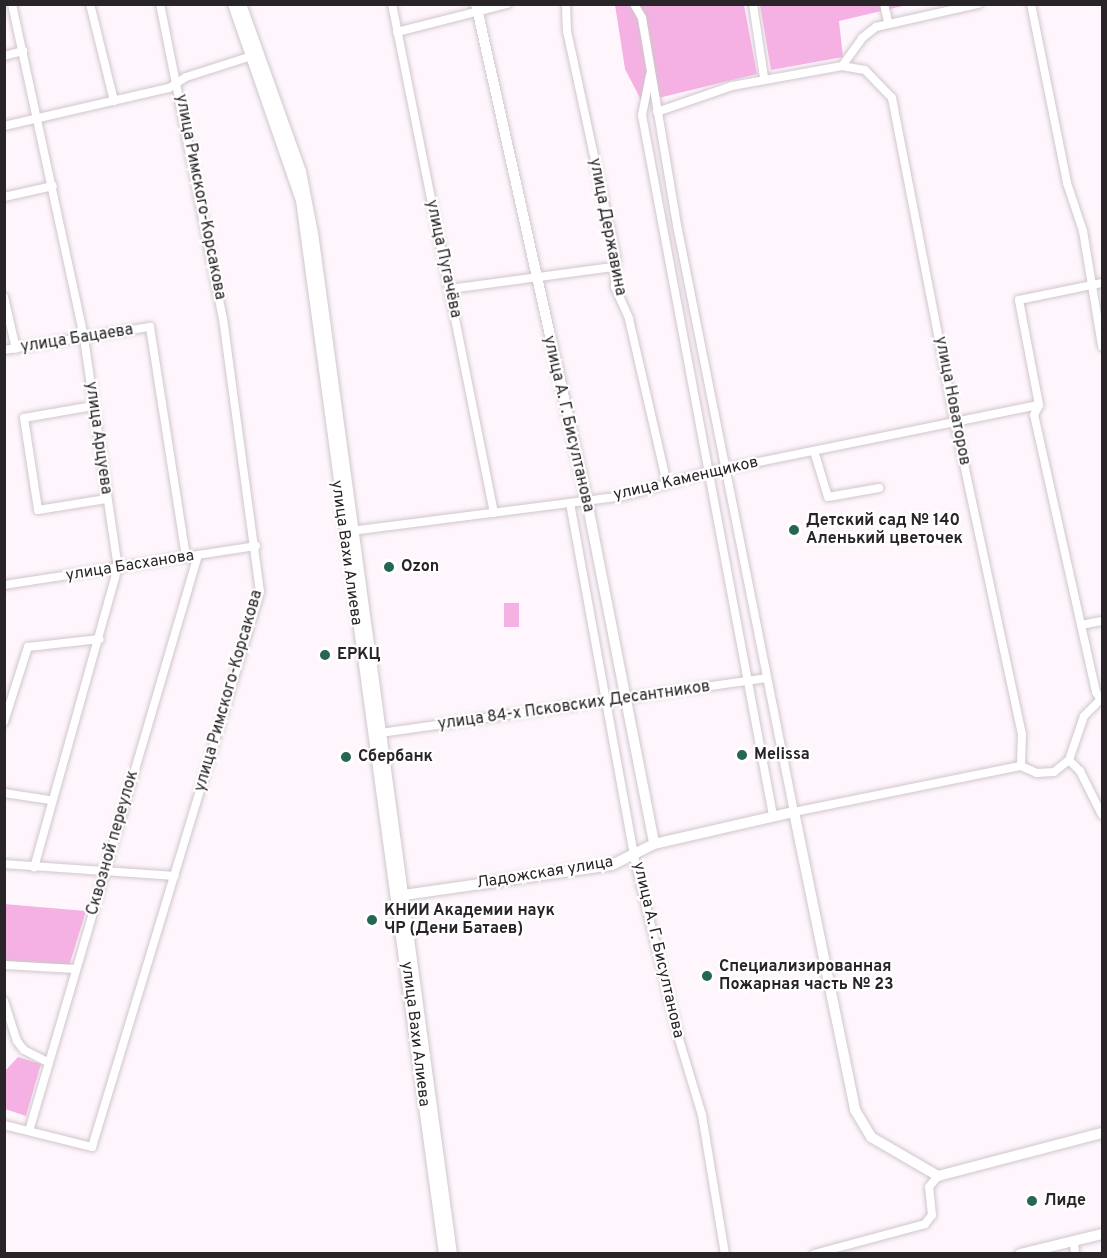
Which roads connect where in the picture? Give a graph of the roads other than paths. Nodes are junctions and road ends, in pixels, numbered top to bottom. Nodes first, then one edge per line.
1 (12, 4) edge
2 (90, 4) edge
3 (160, 4) edge
4 (233, 4) edge
5 (242, 4) edge
6 (392, 4) edge
7 (507, 4) edge
8 (566, 4) edge
9 (634, 4) edge
10 (641, 4) edge
11 (753, 4) edge
12 (884, 4) edge
13 (978, 4) edge
14 (1031, 4) edge
15 (956, 7) edge
16 (477, 8) edge
17 (642, 18) junction
18 (888, 22) junction
19 (397, 32) junction
20 (23, 51) junction
21 (4, 56) edge
22 (252, 56) junction
23 (651, 66) junction
24 (842, 66) junction
25 (764, 78) junction
26 (178, 82) junction
27 (114, 100) junction
28 (657, 112) junction
29 (38, 118) junction
30 (4, 126) edge
31 (53, 186) junction
32 (4, 197) edge
33 (613, 267) junction
34 (534, 278) junction
35 (1102, 283) edge
36 (1091, 285) junction
37 (450, 289) junction
38 (4, 297) edge
39 (84, 338) junction
40 (1102, 346) edge
41 (16, 349) junction
42 (4, 350) edge
43 (1039, 405) junction
44 (93, 406) junction
45 (955, 422) junction
46 (814, 451) junction
47 (726, 469) junction
48 (710, 472) junction
49 (667, 483) junction
50 (879, 488) dead end
51 (106, 500) junction
52 (587, 501) junction
53 (570, 503) junction
54 (494, 513) junction
55 (347, 532) junction
56 (256, 546) junction
57 (198, 555) junction
58 (186, 557) junction
59 (118, 567) junction
60 (4, 585) edge
61 (1102, 621) edge
62 (1081, 625) junction
63 (100, 639) junction
64 (766, 678) junction
65 (748, 681) junction
66 (1101, 698) edge
67 (627, 700) junction
68 (609, 703) junction
69 (4, 722) edge
70 (381, 733) junction
71 (1069, 760) junction
72 (1021, 766) junction
73 (4, 793) edge
74 (50, 800) junction
75 (794, 812) junction
76 (1102, 815) edge
77 (773, 816) junction
78 (654, 844) junction
79 (636, 853) junction
80 (4, 864) edge
81 (34, 867) junction
82 (105, 873) junction
83 (175, 876) junction
84 (400, 896) junction
85 (4, 965) edge
86 (75, 969) junction
87 (4, 1001) edge
88 (48, 1062) junction
89 (4, 1125) edge
90 (29, 1131) junction
91 (1102, 1133) edge
92 (938, 1176) junction
93 (1102, 1234) edge
94 (1074, 1242) junction
95 (444, 1254) edge
96 (452, 1254) edge
97 (725, 1254) edge
98 (814, 1254) edge
99 (1020, 1254) edge
100 (1075, 1254) edge

1 - 20 street, улица Арцуева
2 - 27 street
3 - 26 street, улица Римского-Корсакова
4 - 22 main road, улица Вахи Алиева
5 - 55 main road, улица Вахи Алиева
6 - 19 street, улица Пугачёва
7 - 16 street
8 - 33 street, улица Державина
9 - 17 street
10 - 17 street
11 - 25 street
12 - 18 street
13 - 15 street
14 - 36 street
15 - 18 street
16 - 19 street
16 - 34 main road, улица А. Г. Бисултанова
17 - 23 street
18 - 24 street
19 - 37 street, улица Пугачёва
20 - 21 street
20 - 29 street, улица Арцуева
22 - 26 street
22 - 55 main road, улица Вахи Алиева
23 - 28 street
23 - 48 street
24 - 25 street
24 - 45 street, улица Новаторов
25 - 28 street
26 - 27 street
26 - 56 street, улица Римского-Корсакова
27 - 29 street
28 - 47 street
29 - 30 street
29 - 31 street, улица Арцуева
31 - 32 street
31 - 39 street, улица Арцуева
33 - 34 street
33 - 49 street, улица Державина
34 - 37 street
34 - 52 main road, улица А. Г. Бисултанова
35 - 36 street
36 - 40 street
36 - 43 street
37 - 54 street, улица Пугачёва
38 - 41 street
39 - 41 street, улица Бацаева
39 - 44 street, улица Арцуева
39 - 58 street, улица Бацаева
41 - 42 street, улица Бацаева
43 - 45 street, улица Каменщиков
43 - 62 street
44 - 51 street, улица Арцуева
44 - 51 street
45 - 46 street, улица Каменщиков
45 - 72 street, улица Новаторов
46 - 47 street, улица Каменщиков
46 - 50 street
47 - 48 street, улица Каменщиков
47 - 64 street
48 - 49 street, улица Каменщиков
48 - 65 street
49 - 52 street, улица Каменщиков
51 - 59 street, улица Арцуева
52 - 53 street, улица Каменщиков
52 - 67 main road, улица А. Г. Бисултанова
53 - 54 street, улица Каменщиков
53 - 68 street, улица А. Г. Бисултанова
54 - 55 street, улица Каменщиков
55 - 70 main road, улица Вахи Алиева
55 - 84 main road, улица Вахи Алиева
56 - 57 street, улица Басханова
56 - 83 street, улица Римского-Корсакова
57 - 58 street, улица Басханова
57 - 82 street, Сквозной переулок
58 - 59 street, улица Басханова
59 - 60 street, улица Басханова
59 - 63 street, улица Арцуева
61 - 62 street
62 - 66 street
63 - 69 street
63 - 74 street, улица Арцуева
64 - 65 street, улица 84-х Псковских Десантников
64 - 75 street
65 - 67 street, улица 84-х Псковских Десантников
65 - 77 street
66 - 71 street
67 - 68 street, улица 84-х Псковских Десантников
67 - 78 main road, улица А. Г. Бисултанова
68 - 70 street, улица 84-х Псковских Десантников
68 - 79 street, улица А. Г. Бисултанова
70 - 84 main road, улица Вахи Алиева
71 - 72 street
71 - 76 street
72 - 75 street
73 - 74 street
74 - 81 street, улица Арцуева
75 - 77 main road, Ладожская улица
75 - 92 main road
77 - 78 main road, Ладожская улица
78 - 79 main road, Ладожская улица
79 - 84 main road, Ладожская улица
79 - 97 street, улица А. Г. Бисултанова
80 - 81 street
81 - 82 street
82 - 83 street
82 - 86 street, Сквозной переулок
83 - 90 street, улица Римского-Корсакова
84 - 95 main road, улица Вахи Алиева
84 - 96 main road, улица Вахи Алиева
85 - 86 street
86 - 88 street, Сквозной переулок
87 - 88 street
88 - 90 street, Сквозной переулок
89 - 90 street
91 - 92 main road
92 - 98 street
93 - 94 main road
94 - 99 main road
94 - 100 street

